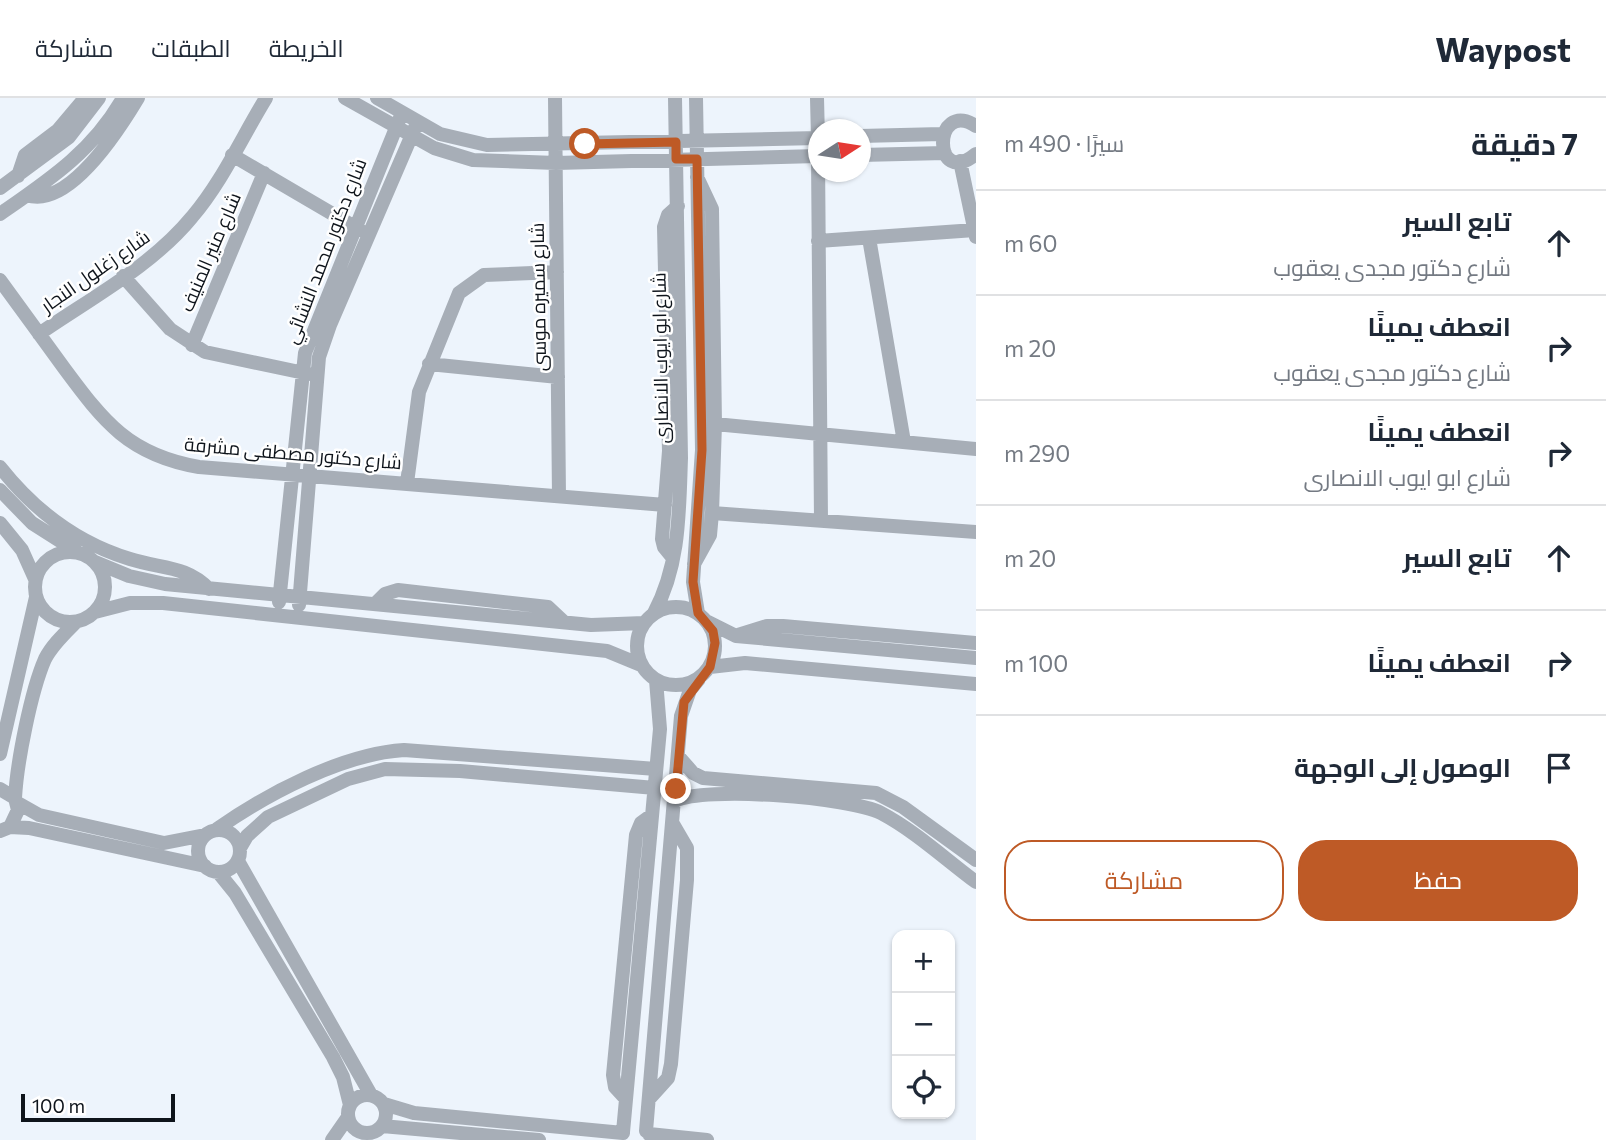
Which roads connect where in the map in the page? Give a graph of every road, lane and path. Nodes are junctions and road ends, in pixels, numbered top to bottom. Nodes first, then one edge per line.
1 (85, 98) edge
2 (99, 98) edge
3 (123, 98) edge
4 (138, 98) edge
5 (265, 98) edge
6 (345, 98) edge
7 (377, 98) edge
8 (555, 98) edge
9 (817, 98) edge
10 (697, 99) edge
11 (672, 101) edge
12 (818, 119) edge
13 (399, 120) junction
14 (973, 121) edge
15 (414, 129) junction
16 (942, 134) junction
17 (871, 136) edge
18 (808, 138) edge
19 (697, 141) junction
20 (676, 142) junction
21 (555, 145) junction
22 (945, 153) junction
23 (976, 154) edge
24 (232, 155) junction
25 (871, 155) edge
26 (808, 156) edge
27 (676, 159) junction
28 (697, 159) junction
29 (960, 161) junction
30 (556, 163) junction
31 (264, 173) junction
32 (18, 176) junction
33 (697, 176) junction
34 (818, 182) edge
35 (0, 188) edge
36 (27, 195) junction
37 (678, 206) junction
38 (0, 214) edge
39 (354, 227) junction
40 (975, 233) edge
41 (370, 236) junction
42 (869, 238) junction
43 (818, 241) junction
44 (557, 272) junction
45 (123, 276) junction
46 (0, 280) edge
47 (39, 334) junction
48 (192, 345) junction
49 (429, 365) junction
50 (302, 372) junction
51 (317, 375) junction
52 (558, 377) junction
53 (715, 424) junction
54 (820, 434) junction
55 (904, 442) junction
56 (976, 449) edge
57 (0, 467) edge
58 (291, 473) junction
59 (309, 474) junction
60 (407, 483) junction
61 (0, 490) edge
62 (559, 496) junction
63 (665, 505) junction
64 (712, 513) junction
65 (821, 521) junction
66 (0, 523) edge
67 (976, 532) edge
68 (78, 552) junction
69 (673, 558) junction
70 (95, 562) junction
71 (693, 566) junction
72 (35, 579) junction
73 (209, 589) junction
74 (280, 595) junction
75 (36, 597) junction
76 (299, 597) junction
77 (95, 612) junction
78 (278, 615) junction
79 (298, 617) junction
80 (702, 617) junction
81 (649, 618) junction
82 (76, 622) junction
83 (736, 636) junction
84 (976, 643) edge
85 (976, 658) edge
86 (641, 665) junction
87 (710, 667) junction
88 (699, 679) junction
89 (656, 680) junction
90 (976, 684) edge
91 (0, 754) edge
92 (679, 757) junction
93 (656, 769) junction
94 (655, 788) junction
95 (0, 789) edge
96 (15, 800) junction
97 (675, 801) junction
98 (3, 832) edge
99 (211, 832) junction
100 (239, 855) junction
101 (976, 860) edge
102 (211, 869) junction
103 (976, 882) edge
104 (371, 1095) junction
105 (384, 1104) junction
106 (349, 1111) junction
107 (370, 1133) edge
108 (622, 1135) edge
109 (648, 1135) edge
110 (332, 1140) edge
111 (539, 1140) edge
112 (708, 1140) edge

1 - 32 street
2 - 32 street
3 - 36 street
4 - 36 street
5 - 24 street, شارع زغلول النجار
6 - 13 street
7 - 13 street
8 - 21 street, شارع سميره موسى
9 - 12 street
10 - 19 street, شارع ابو ايوب الانصارى
11 - 20 street, شارع ابو ايوب الانصارى
13 - 15 street
13 - 39 street, شارع دكتور محمد النشائي
14 - 16 street
15 - 21 street
15 - 30 street
15 - 41 street, شارع دكتور محمد النشائي
16 - 17 street
16 - 22 street
18 - 19 street
19 - 20 street
19 - 28 street, شارع ابو ايوب الانصارى
20 - 21 street
20 - 27 street, شارع ابو ايوب الانصارى
21 - 30 street, شارع سميره موسى
22 - 25 street
22 - 29 street
23 - 29 street
24 - 31 street
24 - 45 street, شارع زغلول النجار
26 - 28 street
27 - 28 street
27 - 30 street
27 - 37 street, شارع ابو ايوب الانصارى
28 - 33 street, شارع ابو ايوب الانصارى
29 - 40 street
30 - 44 street, شارع سميره موسى
31 - 39 street
31 - 48 street, شارع منير المنيف
32 - 35 street
33 - 53 street
33 - 71 street, شارع ابو ايوب الانصارى
34 - 43 street
36 - 38 street
37 - 63 street
37 - 69 street, شارع ابو ايوب الانصارى
39 - 41 street
39 - 50 street, شارع دكتور محمد النشائي
40 - 42 street
41 - 51 street, شارع دكتور محمد النشائي
42 - 43 street
42 - 55 street
43 - 54 street
44 - 49 street
44 - 52 street, شارع سميره موسى
45 - 47 street, شارع زغلول النجار
45 - 48 street
46 - 47 street, شارع دكتور مصطفى مشرفة
47 - 58 street, شارع دكتور مصطفى مشرفة
48 - 50 street
49 - 52 street
49 - 60 street
50 - 51 street
50 - 58 street, شارع دكتور محمد النشائي
51 - 59 street, شارع دكتور محمد النشائي
52 - 62 street, شارع سميره موسى
53 - 54 street
53 - 64 street
54 - 55 street
54 - 65 street
55 - 56 street
57 - 73 street
58 - 59 street, شارع دكتور مصطفى مشرفة
58 - 74 street, شارع دكتور محمد النشائي
59 - 60 street, شارع دكتور مصطفى مشرفة
59 - 76 street, شارع دكتور محمد النشائي
60 - 62 street, شارع دكتور مصطفى مشرفة
61 - 68 street
62 - 63 street, شارع دكتور مصطفى مشرفة
63 - 69 street
64 - 65 street
64 - 71 street
65 - 67 street
66 - 72 street
68 - 70 street
68 - 72 street
69 - 81 street, شارع ابو ايوب الانصارى
70 - 73 street
70 - 77 street
71 - 80 street, شارع ابو ايوب الانصارى
72 - 75 street
73 - 74 street
74 - 76 street
74 - 78 street, شارع دكتور محمد النشائي
75 - 82 street
75 - 91 street
76 - 79 street, شارع دكتور محمد النشائي
76 - 81 street
77 - 78 street
77 - 82 street
78 - 79 street
79 - 86 street
80 - 81 street
80 - 83 street
80 - 87 street
81 - 86 street
82 - 96 street
83 - 84 street
83 - 85 street
86 - 89 street
87 - 88 street
87 - 90 street
88 - 89 street
88 - 92 street
89 - 93 street
92 - 97 street
92 - 101 street
93 - 94 street
93 - 99 street
94 - 100 street
94 - 108 street
95 - 96 street
96 - 98 street
96 - 99 street
97 - 103 street
97 - 109 street
98 - 102 street
99 - 100 street
99 - 102 street
100 - 102 street
100 - 104 street
102 - 106 street
104 - 105 street
104 - 106 street
105 - 107 street
105 - 108 street
106 - 107 street
106 - 110 street
107 - 111 street
108 - 109 street
109 - 112 street

